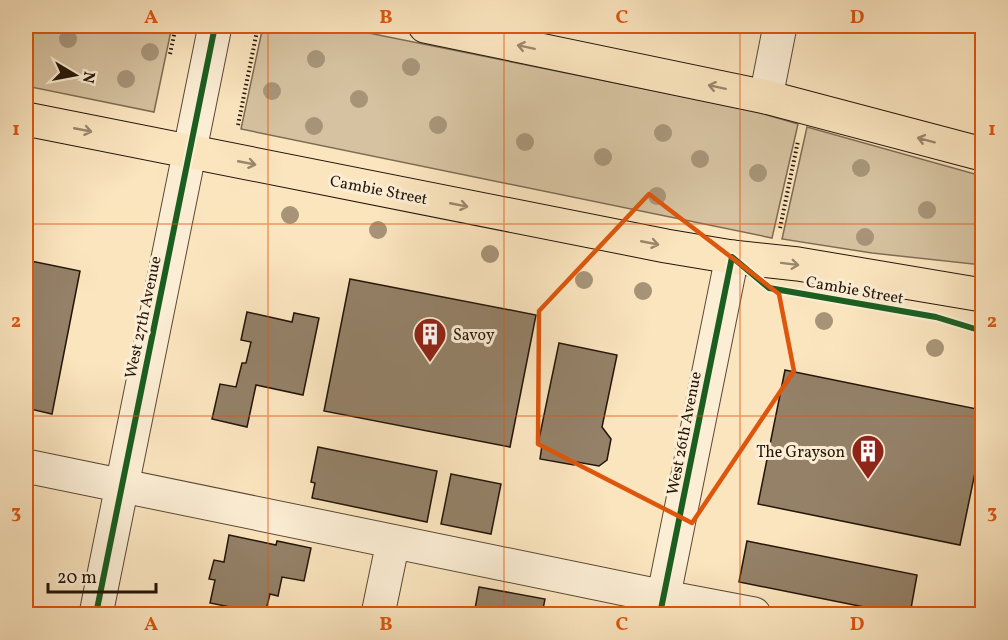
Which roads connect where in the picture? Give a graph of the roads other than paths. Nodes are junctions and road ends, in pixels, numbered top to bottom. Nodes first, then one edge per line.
1 (215, 26) edge
2 (425, 26) edge
3 (780, 26) edge
4 (766, 97) junction
5 (26, 119) edge
6 (190, 152) junction
7 (982, 154) edge
8 (732, 257) junction
9 (982, 295) edge
10 (26, 466) edge
11 (122, 486) junction
12 (393, 542) junction
13 (662, 606) edge
14 (96, 615) edge
15 (378, 615) edge
16 (754, 615) edge

1 - 6 street, West 27th Avenue
4 -> 2 main road
3 - 4 street
7 -> 4 main road
5 -> 6 main road, Cambie Street
6 -> 8 main road, Cambie Street
6 - 11 street, West 27th Avenue
8 -> 9 main road, Cambie Street
8 - 13 street, West 26th Avenue
10 - 11 street
11 - 12 street
11 - 14 street, West 27th Avenue
12 - 13 street
12 - 15 street
13 - 16 street

